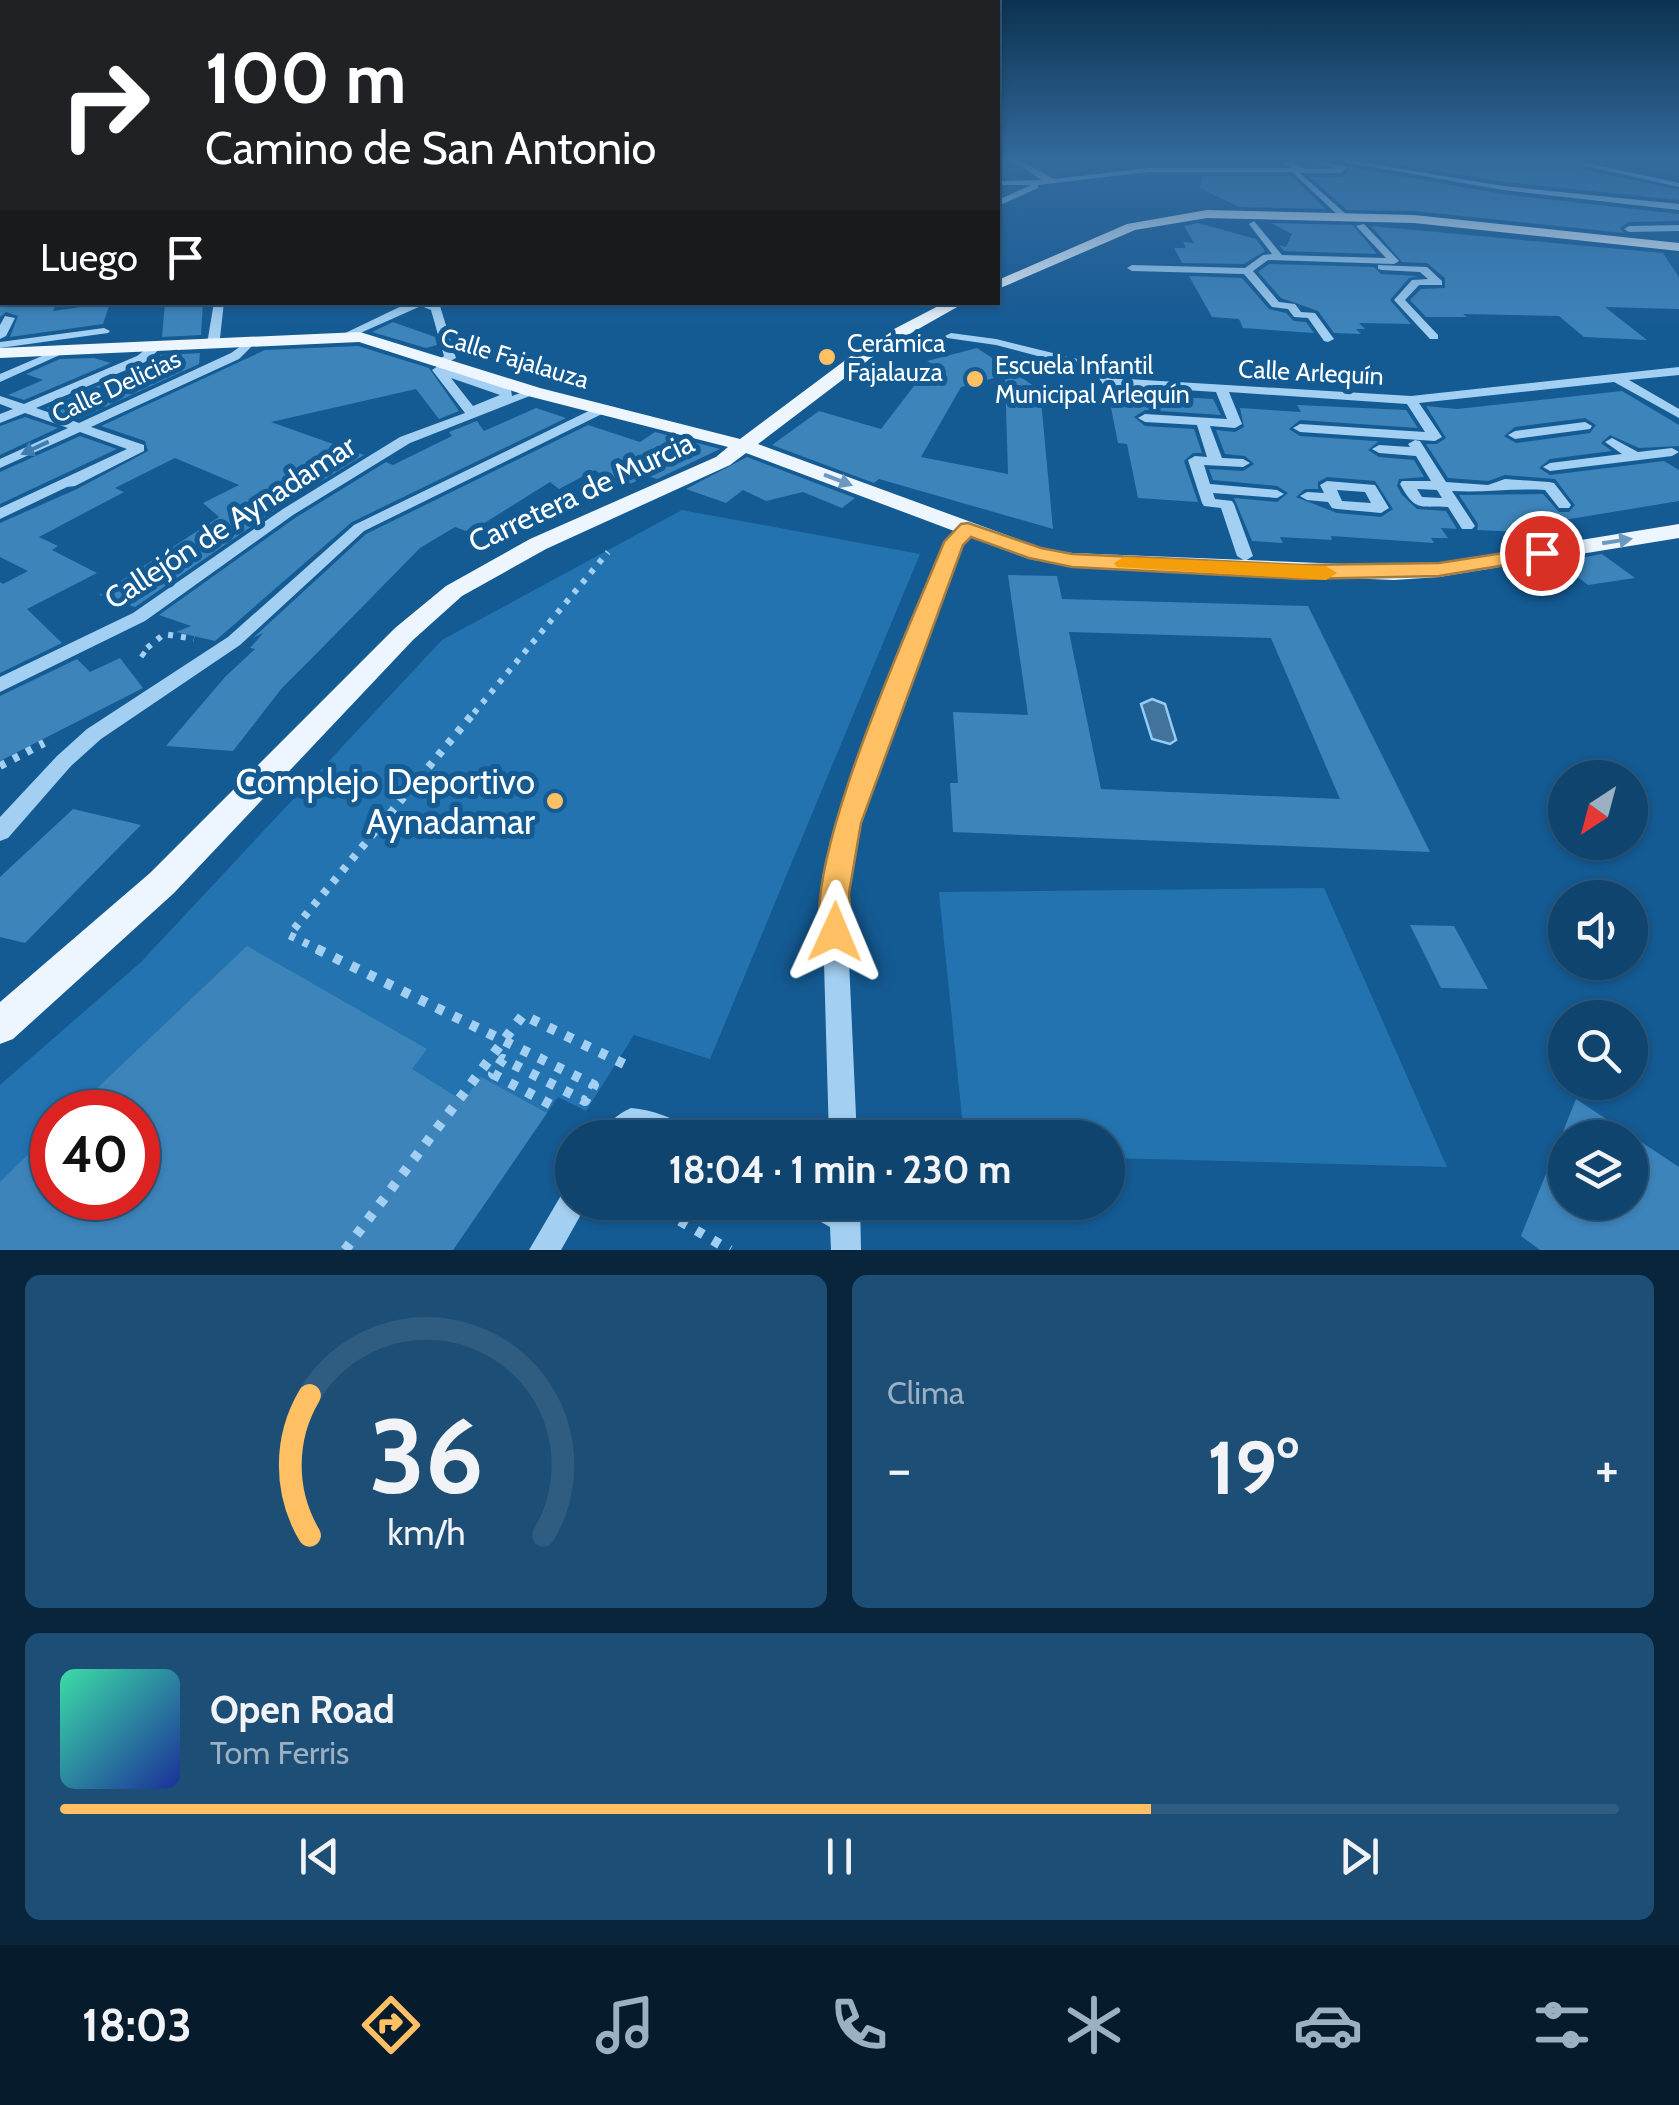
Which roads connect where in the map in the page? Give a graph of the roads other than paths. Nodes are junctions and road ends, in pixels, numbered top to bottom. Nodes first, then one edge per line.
1 (1186, 217) edge
2 (1392, 217) edge
3 (1254, 224) dead end
4 (1361, 226) dead end
5 (1679, 228) edge
6 (1629, 229) dead end
7 (1679, 247) edge
8 (1279, 256) junction
9 (1293, 257) junction
10 (1132, 268) dead end
11 (1247, 271) junction
12 (1000, 284) edge
13 (220, 305) edge
14 (414, 305) edge
15 (428, 305) edge
16 (949, 305) edge
17 (9, 318) dead end
18 (104, 331) dead end
19 (0, 336) edge
20 (345, 336) junction
21 (951, 336) dead end
22 (1434, 337) dead end
23 (1328, 340) dead end
24 (248, 344) junction
25 (158, 345) junction
26 (208, 345) junction
27 (67, 348) junction
28 (0, 349) edge
29 (441, 362) junction
30 (1679, 371) edge
31 (0, 378) edge
32 (1616, 378) junction
33 (1222, 390) junction
34 (534, 392) junction
35 (0, 400) edge
36 (1411, 400) junction
37 (24, 408) junction
38 (601, 409) junction
39 (470, 411) joint
40 (1679, 414) edge
41 (1145, 418) dead end
42 (0, 419) edge
43 (1202, 422) junction
44 (1585, 426) dead end
45 (80, 428) junction
46 (1300, 428) dead end
47 (1347, 431) junction
48 (1515, 434) dead end
49 (1612, 442) dead end
50 (746, 446) junction
51 (1363, 447) dead end
52 (1380, 448) dead end
53 (1674, 451) edge
54 (1636, 457) junction
55 (1243, 463) dead end
56 (0, 464) edge
57 (1208, 467) junction
58 (1550, 467) dead end
59 (1442, 486) junction
60 (1204, 488) junction
61 (1276, 494) dead end
62 (1307, 496) dead end
63 (1402, 496) junction
64 (1452, 503) junction
65 (1564, 506) dead end
66 (0, 514) edge
67 (1467, 526) dead end
68 (968, 529) junction
69 (1679, 531) edge
70 (1244, 556) dead end
71 (0, 685) edge
72 (0, 832) edge
73 (0, 1026) edge
74 (841, 1120) edge
75 (562, 1220) edge
76 (845, 1220) edge
77 (544, 1250) edge
78 (846, 1250) edge

1 - 12 main road
2 - 7 main road
3 - 8 street
4 - 9 street
5 - 6 street
8 - 9 street
8 - 11 street
9 - 22 street
10 - 11 street
11 - 23 street
13 - 26 street
14 - 20 street
15 - 29 street
16 - 50 main road, Carretera de Murcia
17 - 19 street
18 - 28 street
20 - 24 main road, Calle Fajalauza
20 - 29 main road, Calle Fajalauza
21 - 33 street, Calle Arlequín
24 - 26 main road, Calle Fajalauza
24 - 45 street, Calle Delicias
25 - 26 main road, Calle Fajalauza
25 - 27 main road, Calle Fajalauza
25 - 37 street
27 - 28 main road, Calle Fajalauza
27 - 31 street
29 - 34 main road, Calle Fajalauza
30 - 32 street, Calle Arlequín
32 - 36 street, Calle Arlequín
32 - 40 street
33 - 36 street, Calle Arlequín
33 - 43 street
34 - 38 main road, Calle Fajalauza
34 - 71 street, Callejón de Aynadamar
35 - 37 street
36 - 47 street
37 - 42 street
37 - 45 street
38 - 50 main road, Calle Fajalauza
38 - 72 street
39 - 39 street
41 - 43 street
43 - 57 street
44 - 48 street
45 -> 56 street, Calle Delicias
45 - 66 street
46 - 47 street
47 - 51 street
49 - 54 street
50 -> 68 main road, Calle Fajalauza
50 - 73 main road, Carretera de Murcia
52 - 59 street
53 - 54 street
54 - 58 street
55 - 57 street
57 - 60 street
59 - 63 street
59 - 64 street
59 - 65 street
60 - 61 street
60 - 70 street
62 - 63 street
63 - 64 street
64 - 67 street
68 -> 69 main road, Calle Fajalauza
68 - 74 street
75 - 77 street
76 - 78 street

